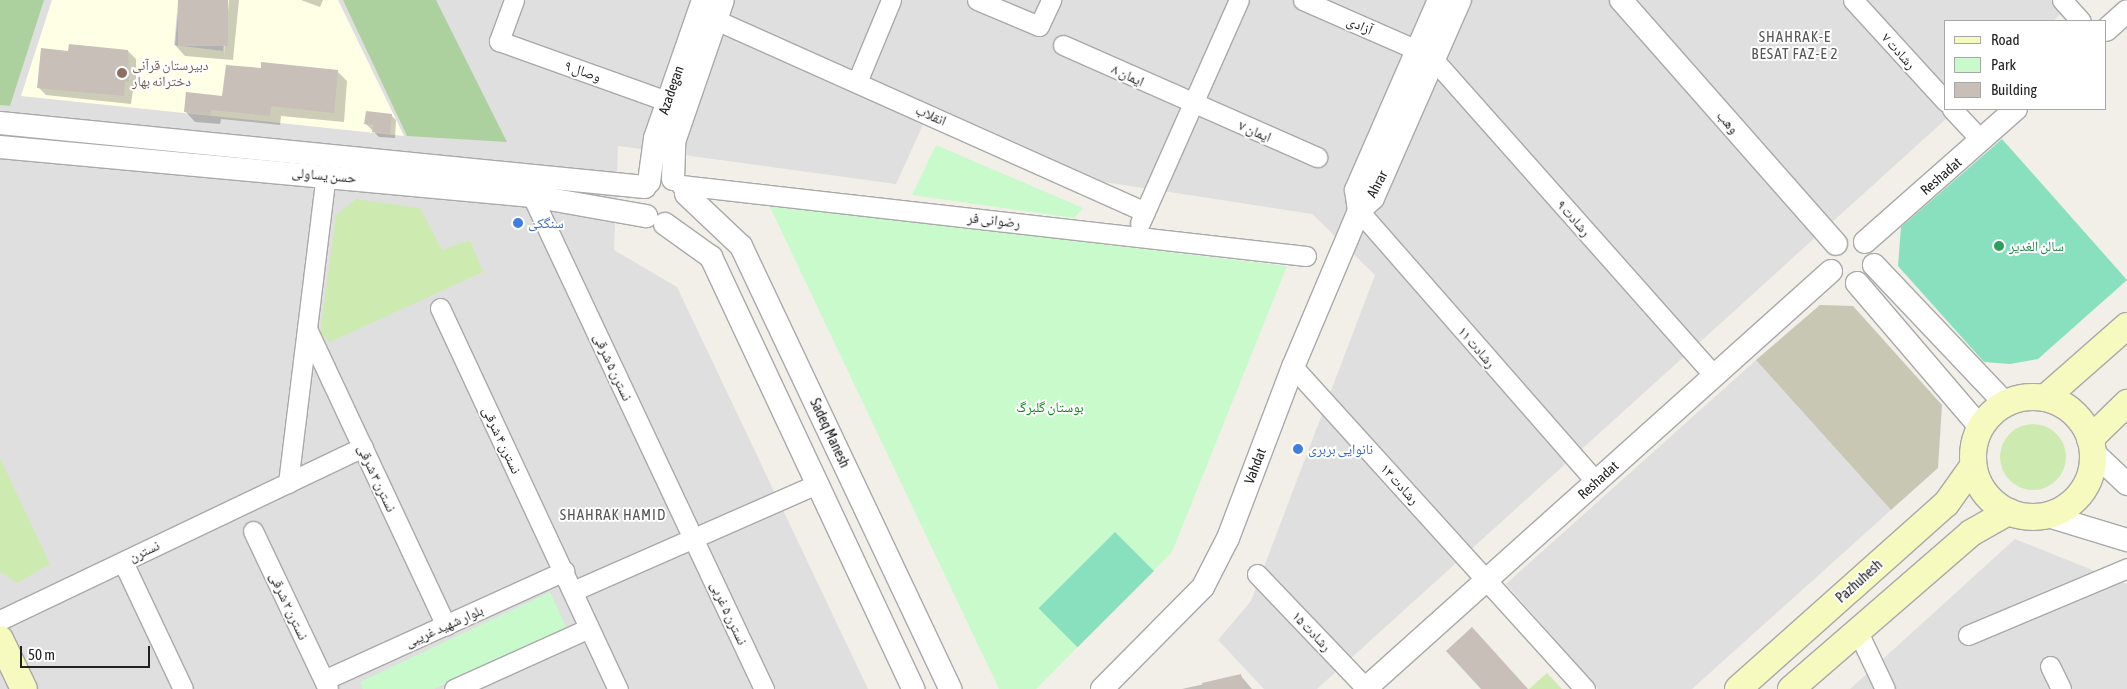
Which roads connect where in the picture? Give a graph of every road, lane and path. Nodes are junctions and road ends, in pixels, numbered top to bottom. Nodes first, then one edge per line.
1 (514, 0) edge
2 (703, 0) edge
3 (891, 0) edge
4 (977, 0) edge
5 (1051, 0) edge
6 (1239, 0) edge
7 (1303, 0) edge
8 (1439, 0) edge
9 (1460, 0) edge
10 (1621, 0) edge
11 (1853, 0) edge
12 (2062, 0) edge
13 (720, 10) edge
14 (2127, 11) edge
15 (2080, 20) edge
16 (2107, 29) edge
17 (1063, 45) dead end
18 (1426, 55) junction
19 (857, 82) junction
20 (1944, 100) edge
21 (667, 101) junction
22 (1192, 105) junction
23 (1953, 110) edge
24 (2015, 110) edge
25 (0, 123) edge
26 (1981, 140) junction
27 (0, 147) edge
28 (1317, 157) dead end
29 (326, 175) junction
30 (647, 184) junction
31 (680, 186) junction
32 (532, 196) junction
33 (1145, 212) junction
34 (1359, 212) junction
35 (656, 220) junction
36 (1134, 236) junction
37 (1865, 242) junction
38 (1836, 244) junction
39 (1306, 256) dead end
40 (1874, 266) junction
41 (1831, 271) junction
42 (1857, 283) junction
43 (440, 308) dead end
44 (2127, 326) edge
45 (308, 331) junction
46 (1293, 367) junction
47 (1714, 375) junction
48 (2045, 398) junction
49 (2005, 403) junction
50 (2127, 403) edge
51 (1980, 427) junction
52 (2092, 445) junction
53 (363, 448) junction
54 (1973, 466) junction
55 (1596, 482) junction
56 (288, 483) junction
57 (817, 484) junction
58 (2127, 484) edge
59 (2008, 512) junction
60 (2048, 516) junction
61 (253, 531) dead end
62 (694, 538) junction
63 (2127, 540) edge
64 (123, 562) junction
65 (2127, 568) edge
66 (564, 571) junction
67 (1257, 574) dead end
68 (1487, 580) junction
69 (573, 591) junction
70 (0, 620) edge
71 (446, 625) junction
72 (589, 628) junction
73 (1857, 630) junction
74 (1968, 635) dead end
75 (0, 639) edge
76 (2050, 666) dead end
77 (326, 684) edge
78 (475, 685) edge
79 (1366, 688) edge
80 (24, 689) edge
81 (183, 689) edge
82 (454, 689) edge
83 (618, 689) edge
84 (764, 689) edge
85 (913, 689) edge
86 (950, 689) edge
87 (1102, 689) edge
88 (1585, 689) edge
89 (1738, 689) edge
90 (1791, 689) edge
91 (1885, 689) edge
92 (2060, 689) edge

1 - 21 street, وصال ۹
2 - 21 street, Azadegan
3 - 19 street
4 - 5 street
6 - 22 street
7 - 18 street, آزادی
8 - 18 street, Ahrar
9 - 18 street, Ahrar
10 - 38 street, وهب
11 - 20 street, رشادت ۷
12 - 15 street
13 - 19 street, انقلاب
13 - 31 street, Azadegan
14 - 16 street
17 - 22 street, ایمان ۸
18 - 34 street, Ahrar
18 - 47 street, رشادت ۹
19 - 33 street, انقلاب
21 - 30 street, Azadegan
22 - 28 street, ایمان ۷
22 - 33 street
23 - 26 street
24 - 26 street, Reshadat
25 - 30 street, حسن یساولی
26 - 37 street, Reshadat
27 - 29 street, حسن یساولی
29 - 32 street, حسن یساولی
29 - 45 street
30 - 31 street
30 - 35 street
31 - 35 street
31 - 36 street, رضوانی فر
31 - 86 street, Sadeq Manesh
32 - 35 street, حسن یساولی
32 - 62 street, نسترن ۵ شرقی
33 - 36 street
34 - 46 street, Vahdat
34 - 55 street, رشادت ۱۱
35 - 57 street
36 - 39 street, رضوانی فر
37 - 38 street
37 - 40 street
38 - 41 street
40 - 42 street
40 - 49 street
41 - 42 street
41 - 47 street, Reshadat
42 - 51 street
43 - 66 street, نسترن ۴ شرقی
44 - 48 main road
45 - 53 street, نسترن ۳ شرقی
45 - 56 street
46 - 68 street, رشادت ۱۳
46 - 87 street, Vahdat
47 - 55 street, Reshadat
48 - 49 main road
48 - 52 main road
49 - 51 main road
50 - 52 main road
51 - 54 main road
52 - 58 street
52 - 60 main road
53 - 56 street, نسترن
53 - 71 street, نسترن ۳ شرقی
54 - 59 main road
54 - 89 main road, Pazhuhesh
55 - 68 street, Reshadat
56 - 64 street, نسترن
57 - 62 street
57 - 85 street
59 - 60 main road
59 - 73 main road
60 - 63 street
61 - 77 street, نسترن ۲ شرقی
62 - 69 street
62 - 84 street, نسترن ۵ غربی
64 - 70 street, نسترن
64 - 81 street
65 - 74 street
66 - 69 street, نسترن ۴ شرقی
66 - 71 street, بلوار شهید غریبی
67 - 79 street, رشادت ۱۵
68 - 79 street, Reshadat
68 - 88 street, رشادت ۱۳
69 - 72 street, نسترن ۴ شرقی
71 - 77 street, بلوار شهید غریبی
72 - 78 street
72 - 83 street, نسترن ۴ شرقی
73 - 90 main road
73 - 91 street
75 - 80 main road
76 - 92 street
78 - 82 street

